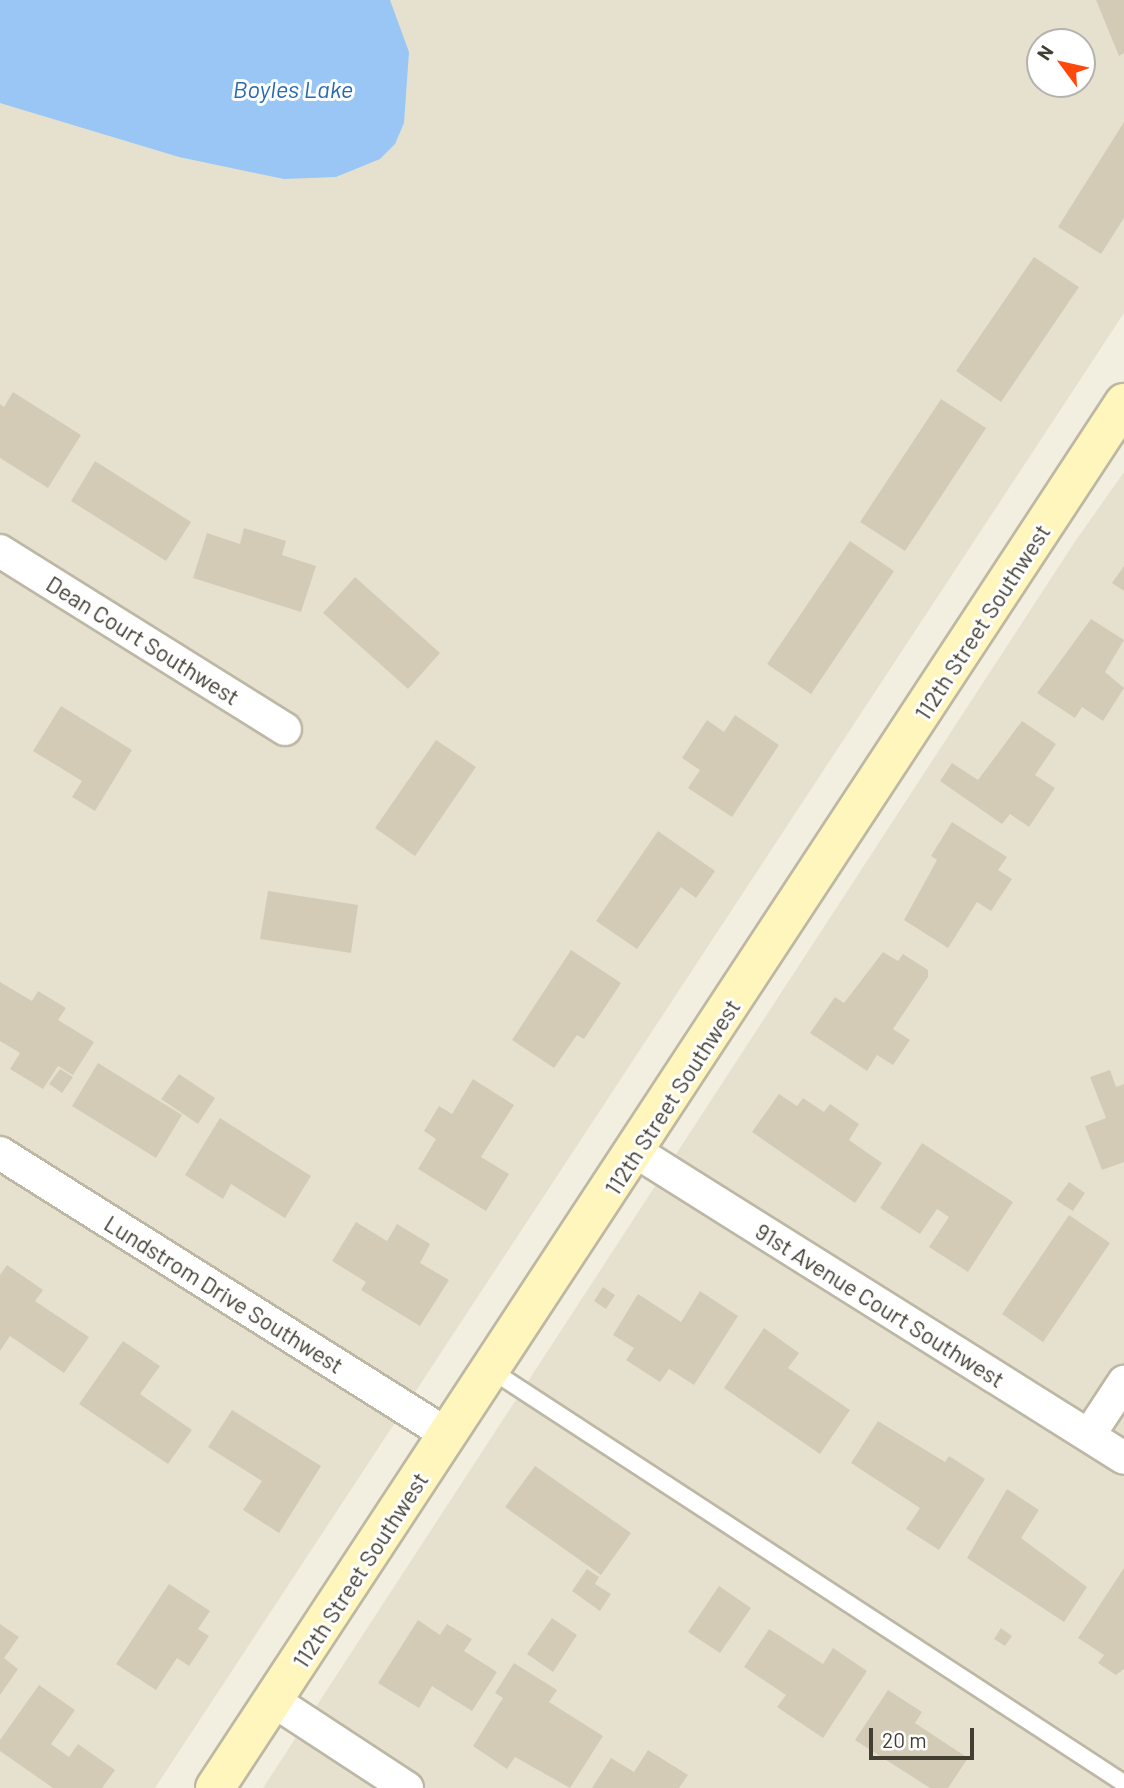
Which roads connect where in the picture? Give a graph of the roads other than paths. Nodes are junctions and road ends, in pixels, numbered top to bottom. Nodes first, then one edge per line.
1 (1124, 403) edge
2 (0, 551) edge
3 (285, 729) dead end
4 (635, 1152) junction
5 (0, 1153) edge
6 (491, 1370) junction
7 (1124, 1382) edge
8 (448, 1435) junction
9 (1088, 1435) junction
10 (1124, 1458) edge
11 (274, 1701) junction
12 (1122, 1782) dead end
13 (215, 1788) edge
14 (407, 1788) edge

1 - 4 street, 112th Street Southwest
2 - 3 street, Dean Court Southwest
4 - 6 street, 112th Street Southwest
4 - 9 street, 91st Avenue Court Southwest
5 - 8 street, Lundstrom Drive Southwest
6 - 8 street, 112th Street Southwest
6 - 12 lane
7 - 9 street
8 - 11 street, 112th Street Southwest
9 - 10 street, 91st Avenue Court Southwest
11 - 13 street, 112th Street Southwest
11 - 14 street

